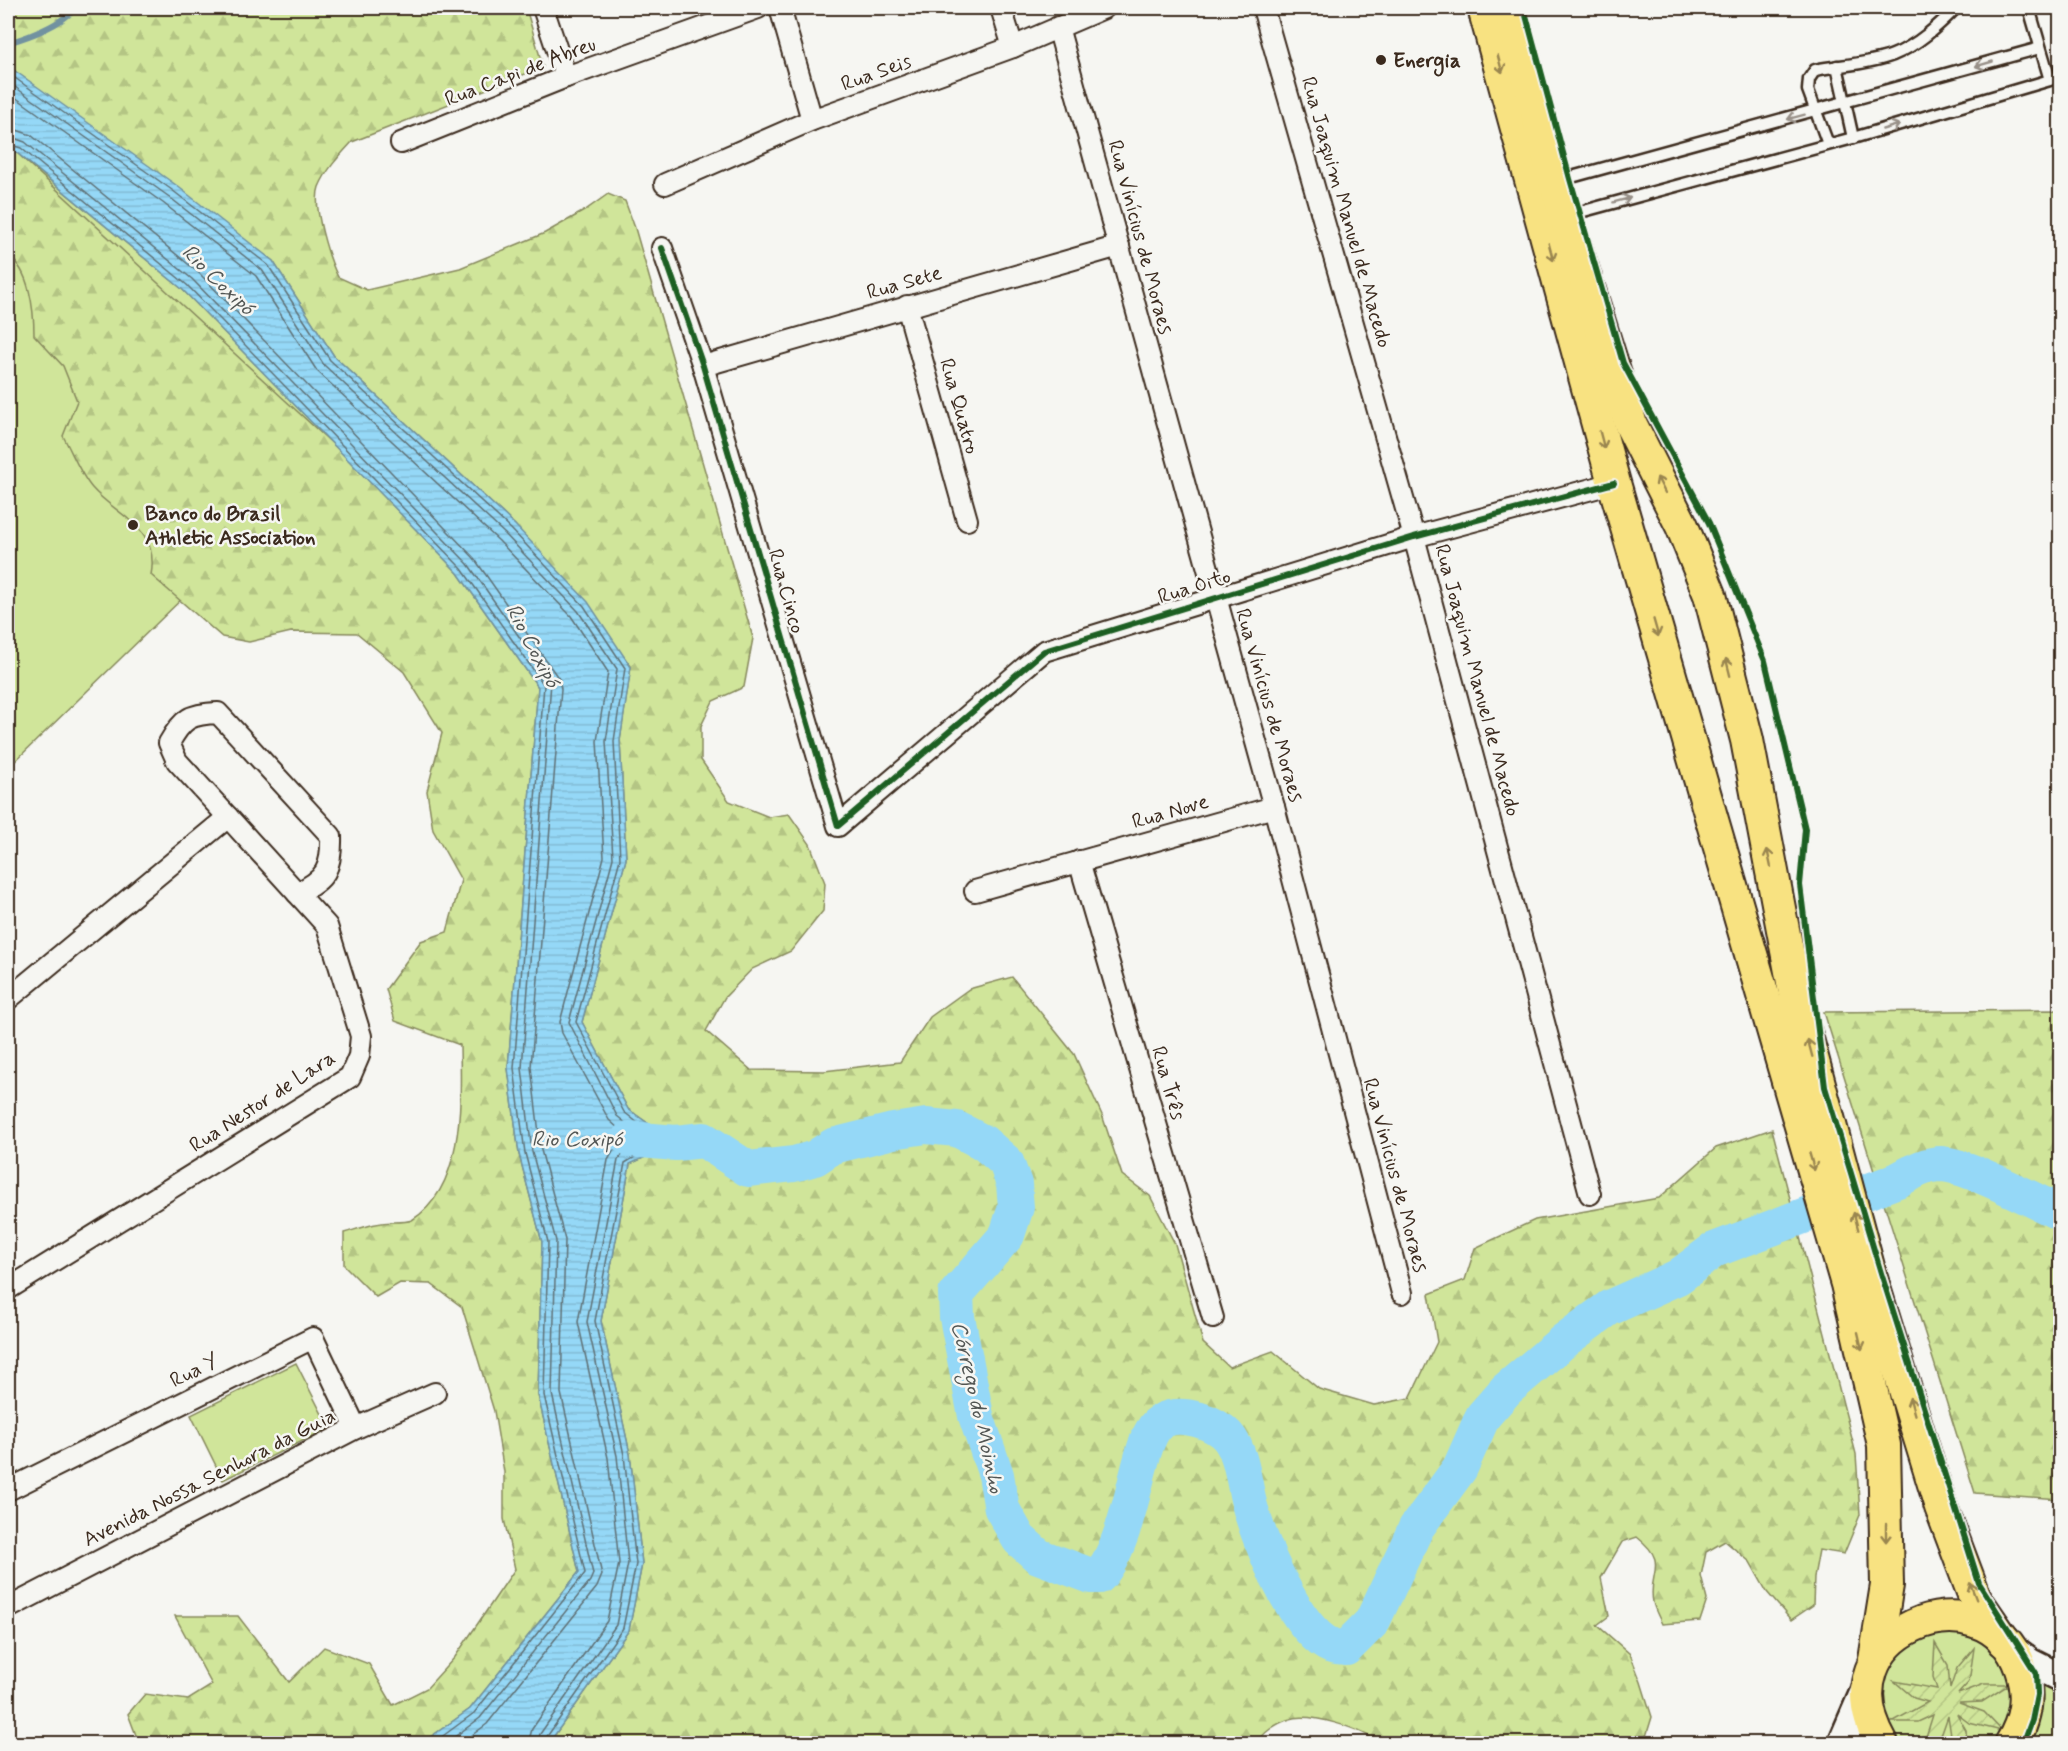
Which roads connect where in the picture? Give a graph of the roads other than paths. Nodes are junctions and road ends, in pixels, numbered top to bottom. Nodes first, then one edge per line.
1 (543, 8) edge
2 (758, 8) edge
3 (780, 8) edge
4 (1001, 8) edge
5 (1104, 8) edge
6 (1263, 8) edge
7 (1484, 8) edge
8 (1510, 8) edge
9 (1956, 8) edge
10 (2029, 8) edge
11 (1058, 27) junction
12 (1013, 47) junction
13 (2040, 48) junction
14 (1838, 66) junction
15 (566, 77) junction
16 (1847, 103) junction
17 (1817, 111) junction
18 (812, 120) junction
19 (1853, 138) junction
20 (400, 143) dead end
21 (1828, 144) junction
22 (1555, 181) junction
23 (665, 183) dead end
24 (1566, 216) junction
25 (1119, 246) junction
26 (662, 248) dead end
27 (906, 306) junction
28 (704, 366) junction
29 (1614, 483) junction
30 (967, 520) dead end
31 (1414, 537) junction
32 (1215, 597) junction
33 (1274, 807) junction
34 (228, 817) junction
35 (838, 826) joint
36 (1079, 861) junction
37 (975, 891) dead end
38 (297, 892) junction
39 (8, 999) edge
40 (1811, 1105) junction
41 (1590, 1194) dead end
42 (1859, 1281) junction
43 (8, 1289) edge
44 (1402, 1293) dead end
45 (1213, 1318) dead end
46 (435, 1393) dead end
47 (356, 1428) junction
48 (8, 1490) edge
49 (8, 1608) edge
50 (2009, 1646) junction
51 (1872, 1672) junction
52 (2061, 1678) edge
53 (1842, 1743) edge
54 (1882, 1743) edge
55 (2011, 1743) edge

1 - 15 street
2 - 15 street, Rua Capi de Abreu
3 - 18 street
4 - 12 street
5 - 11 street, Rua Seis
6 - 31 street, Rua Joaquim Manuel de Macedo
7 -> 29 main road
8 - 22 main road
9 - 14 lane
10 - 13 lane
11 - 12 street, Rua Seis
11 - 25 street, Rua Vinícius de Moraes
12 - 18 street, Rua Seis
13 -> 16 lane
19 -> 13 lane
14 - 16 lane
14 - 17 lane
15 - 20 street, Rua Capi de Abreu
16 - 17 lane
16 - 19 lane
17 - 21 lane
17 -> 22 lane
18 - 23 street, Rua Seis
19 - 21 lane
24 -> 21 lane
22 - 24 main road
40 -> 24 main road
25 - 27 street, Rua Sete
25 - 32 street, Rua Vinícius de Moraes
26 - 28 street, Rua Cinco
27 - 28 street, Rua Sete
27 - 30 street, Rua Quatro
28 - 35 street, Rua Cinco
29 - 31 street, Rua Oito
29 -> 40 main road
31 - 32 street, Rua Oito
31 - 41 street, Rua Joaquim Manuel de Macedo
32 - 33 street, Rua Vinícius de Moraes
32 - 35 street, Rua Oito
33 - 36 street, Rua Nove
33 - 44 street, Rua Vinícius de Moraes
34 - 38 street, Rua Nestor de Lara
34 - 38 street, Rua Nestor de Lara
34 - 39 street
36 - 37 street, Rua Nove
36 - 45 street, Rua Três
38 - 43 street, Rua Nestor de Lara
40 - 42 main road
50 -> 42 main road
42 -> 51 main road
46 - 47 street, Avenida Nossa Senhora da Guia
47 - 48 street, Rua Y
47 - 49 street, Avenida Nossa Senhora da Guia
50 - 51 main road
50 - 52 street
50 - 55 main road
51 - 53 street
51 - 54 main road

